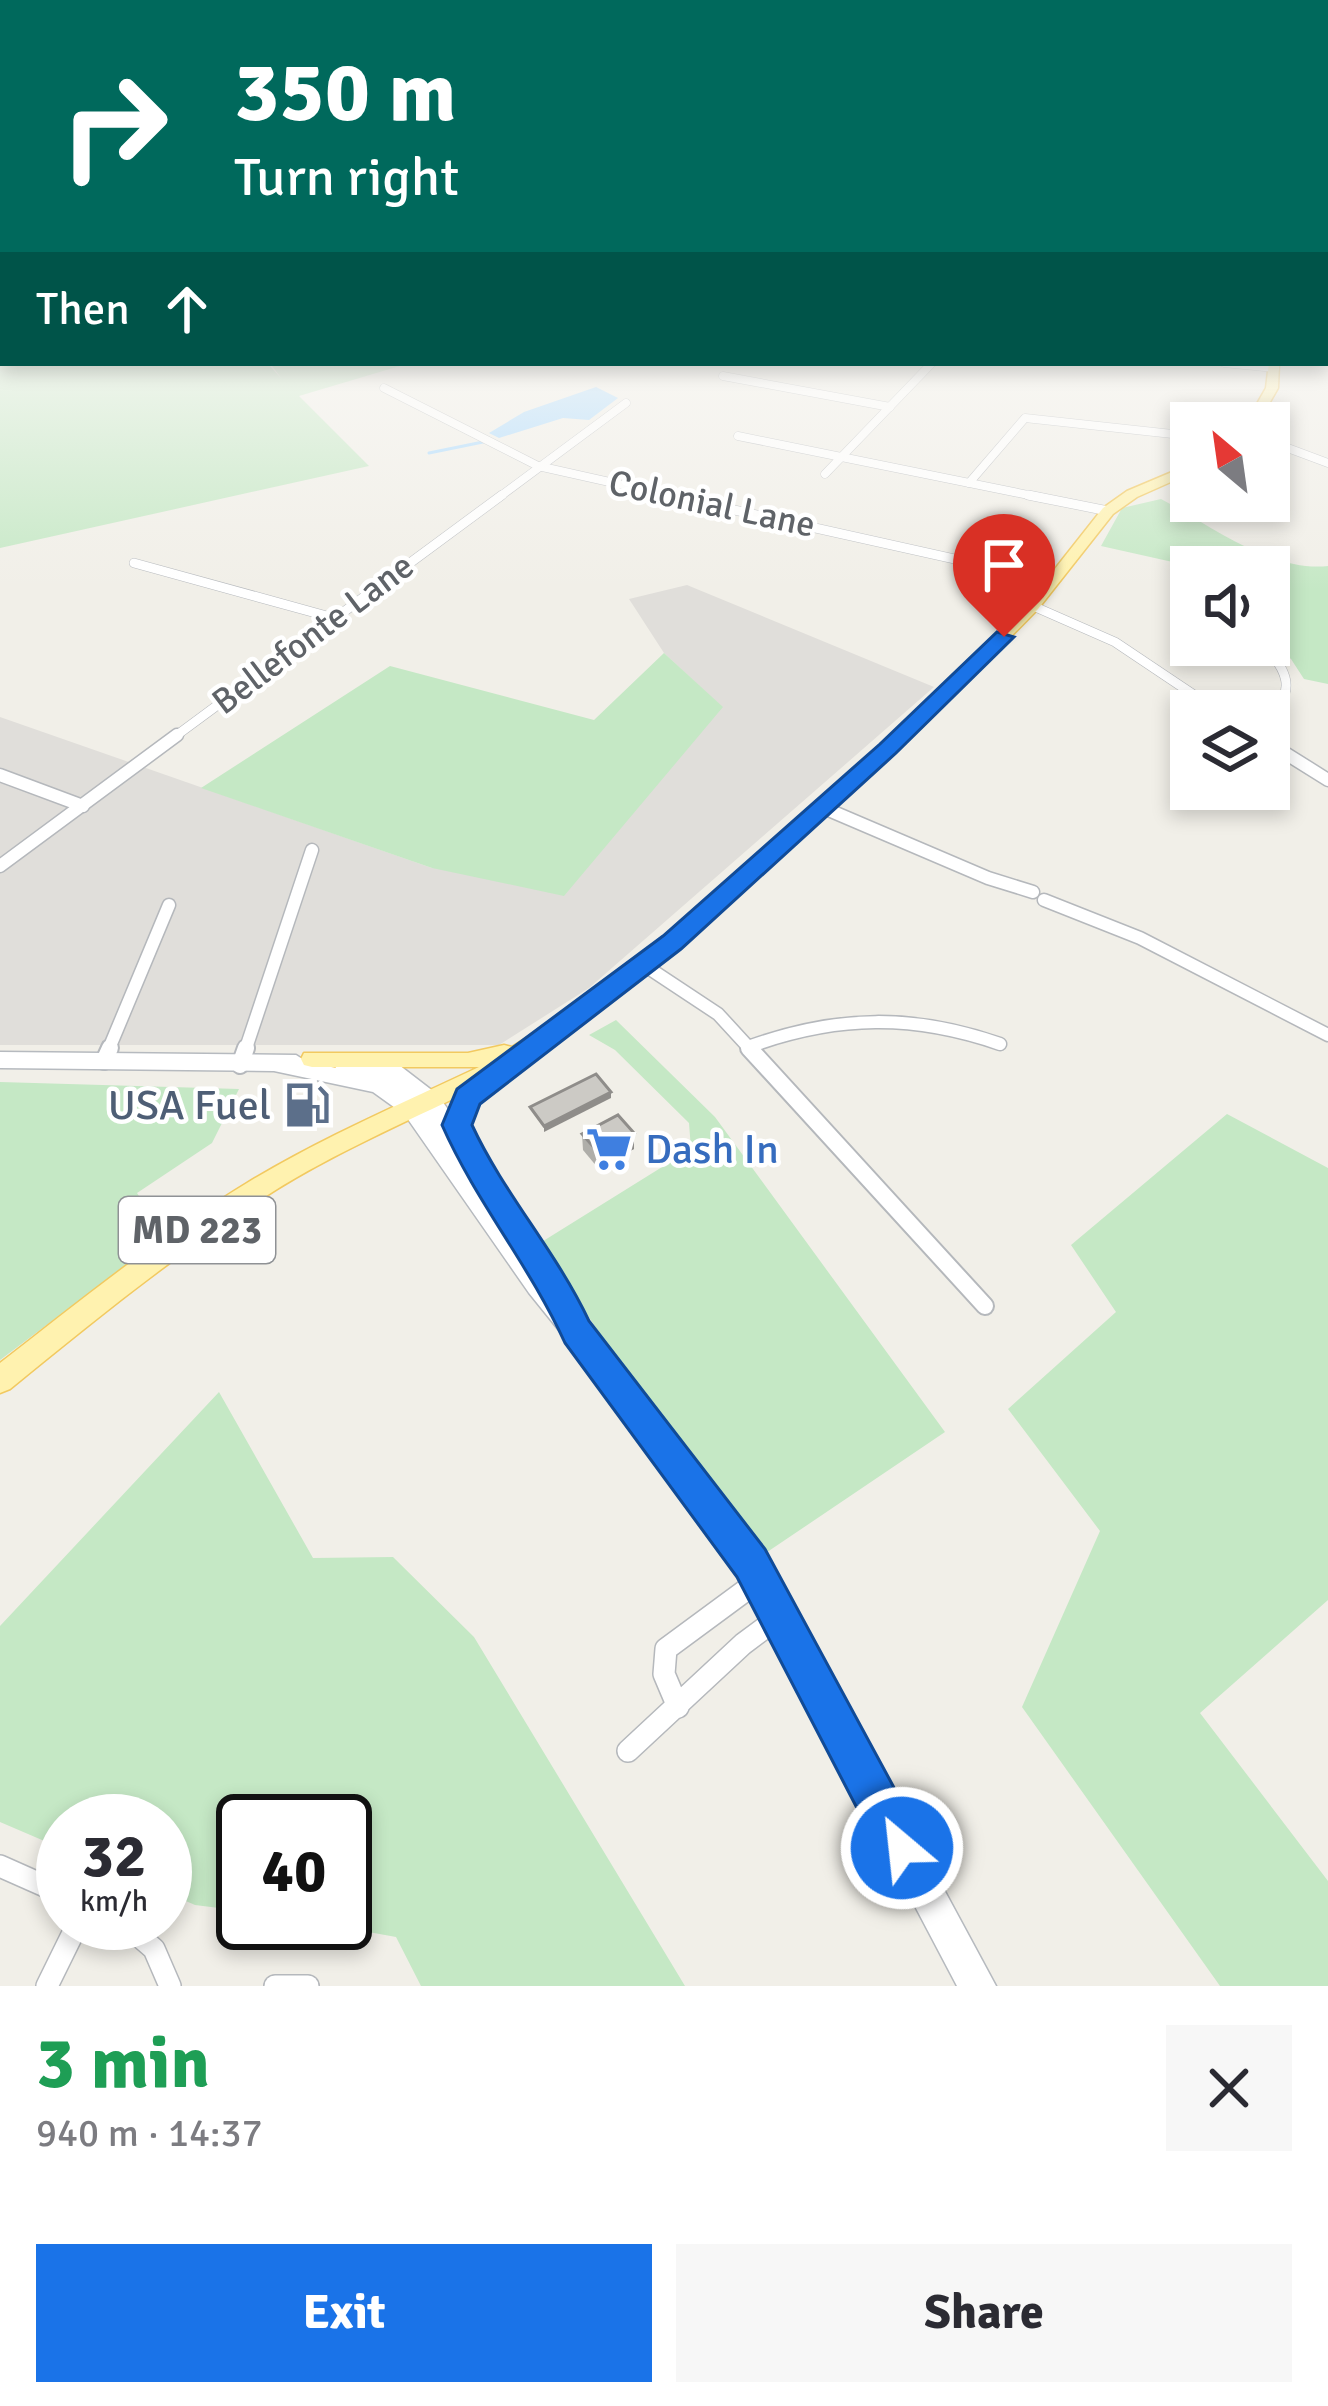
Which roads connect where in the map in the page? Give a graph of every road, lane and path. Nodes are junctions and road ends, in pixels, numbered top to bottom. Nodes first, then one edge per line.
1 (417, 405) edge
2 (624, 405) edge
3 (878, 405) edge
4 (892, 405) edge
5 (890, 407) junction
6 (1170, 434) edge
7 (738, 436) dead end
8 (1290, 449) edge
9 (842, 457) junction
10 (1328, 463) edge
11 (538, 466) junction
12 (824, 474) dead end
13 (1170, 477) edge
14 (969, 483) junction
15 (1108, 512) junction
16 (134, 563) dead end
17 (1053, 580) junction
18 (1033, 606) junction
19 (334, 618) junction
20 (1187, 690) edge
21 (1290, 756) edge
22 (0, 775) edge
23 (1328, 780) edge
24 (83, 806) junction
25 (824, 808) junction
26 (312, 850) dead end
27 (0, 866) edge
28 (169, 905) dead end
29 (644, 965) junction
30 (1328, 1034) edge
31 (544, 1039) junction
32 (1000, 1045) dead end
33 (751, 1046) junction
34 (312, 1059) junction
35 (0, 1060) edge
36 (104, 1061) junction
37 (240, 1065) junction
38 (282, 1066) junction
39 (422, 1106) junction
40 (479, 1173) junction
41 (985, 1306) dead end
42 (577, 1332) junction
43 (0, 1380) edge
44 (761, 1580) junction
45 (782, 1615) junction
46 (678, 1707) junction
47 (628, 1751) dead end
48 (0, 1866) edge
49 (36, 1882) edge
50 (65, 1950) edge
51 (155, 1950) edge
52 (47, 1986) edge
53 (170, 1986) edge
54 (275, 1986) edge
55 (308, 1986) edge
56 (977, 1986) edge

1 - 11 street, Colonial Lane
2 - 11 street, Bellefonte Lane
3 - 5 street
4 - 5 street
5 - 9 street
6 - 14 street
7 - 9 street
8 - 10 street
9 - 12 street
9 - 14 street
11 - 17 street, Colonial Lane
11 - 19 street, Bellefonte Lane
13 - 15 main road, MD 223
14 - 15 street
15 - 17 main road, MD 223
16 - 19 street
17 - 18 main road, MD 223
18 - 20 street
18 - 25 main road, MD 223
19 - 24 street, Bellefonte Lane
21 - 23 street
22 - 24 street
24 - 27 street, Bellefonte Lane
25 - 29 main road, MD 223
25 - 30 street
26 - 37 street
28 - 36 street
29 - 31 main road, MD 223
29 - 33 street
31 - 34 main road
31 - 39 main road, MD 223
31 - 40 main road
32 - 33 street
33 - 41 street
34 - 38 street
34 - 39 street
35 - 36 street
36 - 37 street
37 - 38 street
38 - 39 street
39 - 40 street
39 - 42 street
39 - 43 main road, MD 223
40 - 42 street
42 - 44 street
44 - 45 street
44 - 46 street
45 - 46 street
45 - 56 street
46 - 47 street
48 - 49 street
50 - 52 street
51 - 53 street
54 - 55 street

